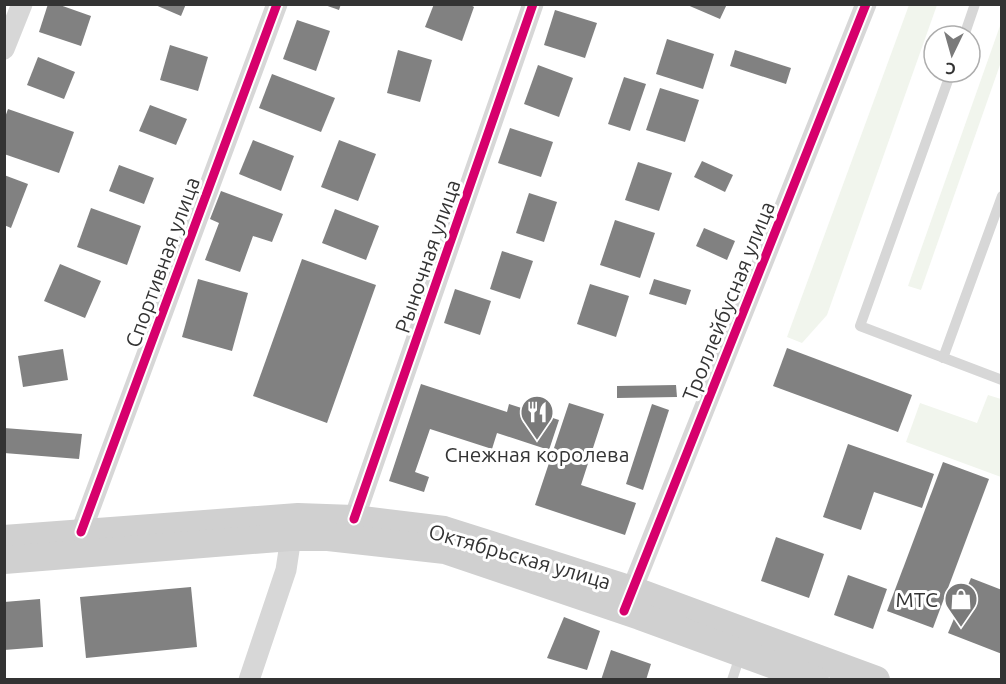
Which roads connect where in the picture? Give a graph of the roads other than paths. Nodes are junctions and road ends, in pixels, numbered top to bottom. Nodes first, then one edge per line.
1 (22, 4) edge
2 (277, 4) edge
3 (534, 4) edge
4 (866, 4) edge
5 (975, 4) edge
6 (968, 24) edge
7 (4, 50) edge
8 (947, 84) edge
9 (1002, 196) edge
10 (943, 358) junction
11 (1002, 380) edge
12 (354, 519) junction
13 (81, 532) junction
14 (291, 537) junction
15 (4, 539) edge
16 (4, 560) edge
17 (628, 600) junction
18 (741, 653) junction
19 (249, 680) edge
20 (732, 680) edge
21 (815, 680) edge
22 (876, 680) edge

1 - 7 street
2 - 13 street, Спортивная улица
3 - 12 street, Рыночная улица
4 - 17 street, Троллейбусная улица
5 - 6 lane
8 - 10 lane
9 - 10 lane
10 - 11 lane
12 - 13 main road, Октябрьская улица
12 - 17 main road, Октябрьская улица
13 - 15 main road, Октябрьская улица
14 - 16 main road, Октябрьская улица
14 - 17 main road, Октябрьская улица
14 - 19 street
17 - 18 main road, Октябрьская улица
17 - 22 main road, Октябрьская улица
18 - 20 lane
18 - 21 main road, Октябрьская улица

